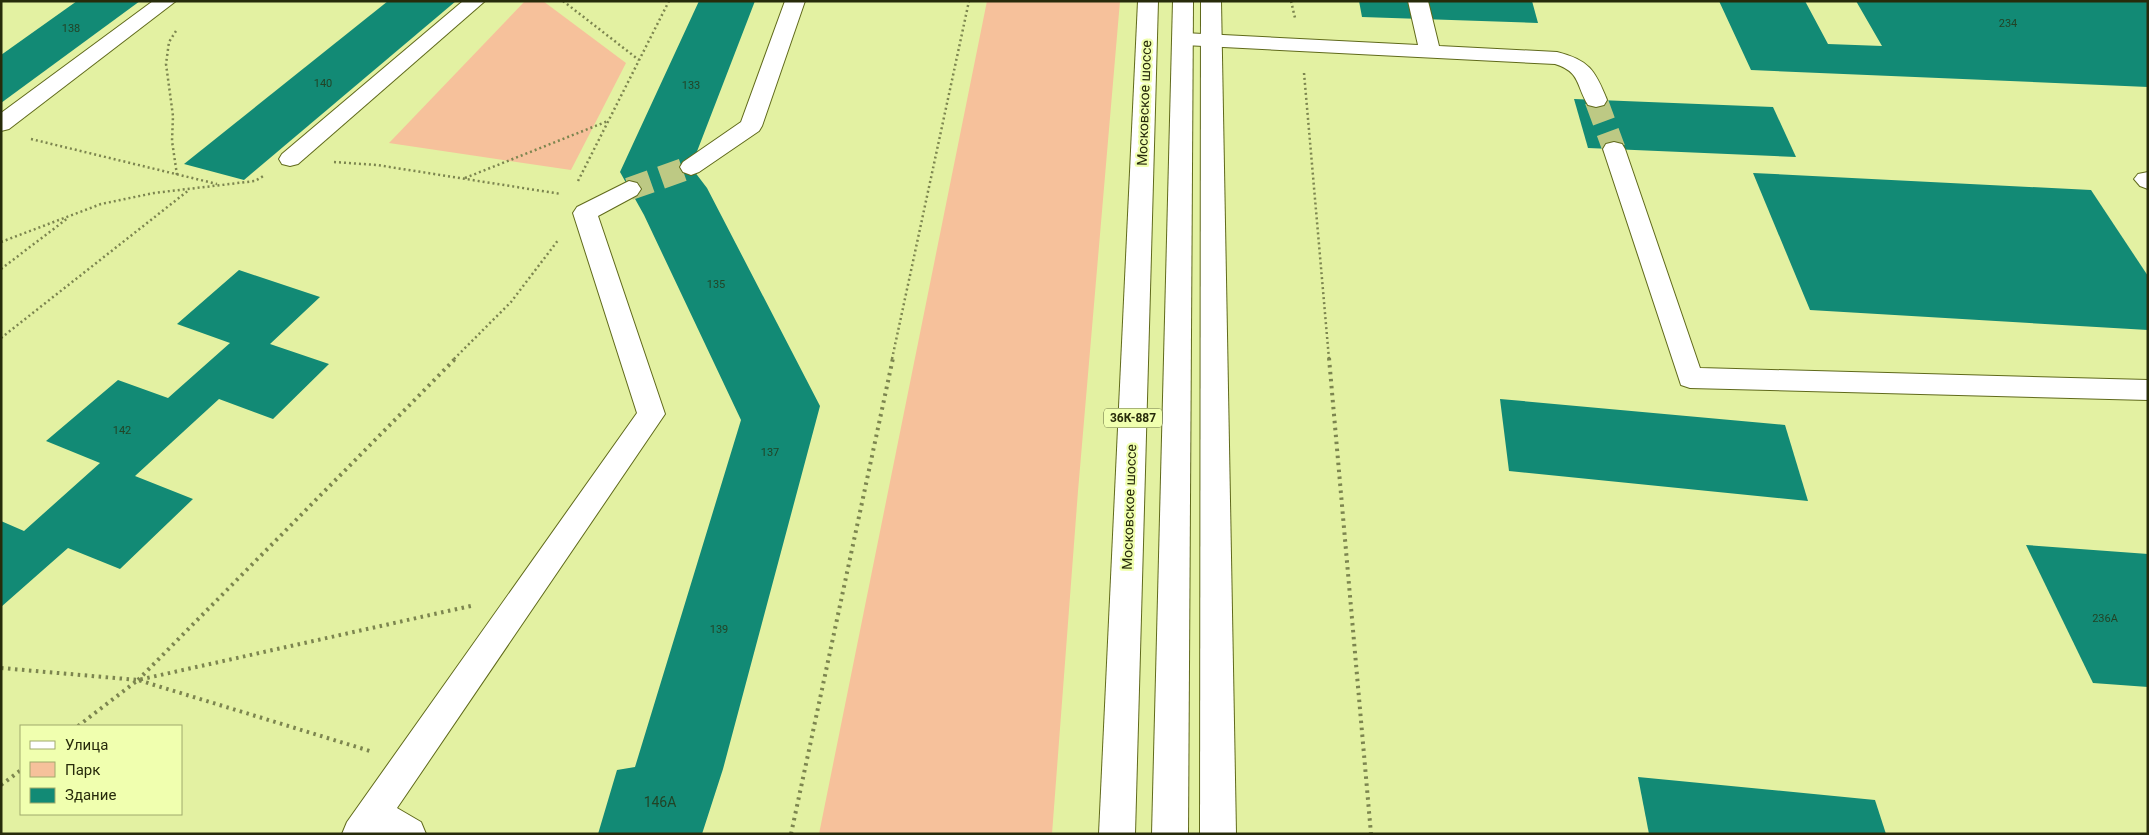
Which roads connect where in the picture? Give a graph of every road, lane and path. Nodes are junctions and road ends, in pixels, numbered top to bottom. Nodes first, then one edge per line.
1 (166, 1) edge
2 (475, 1) edge
3 (563, 1) edge
4 (669, 1) edge
5 (795, 1) edge
6 (969, 1) edge
7 (1148, 1) edge
8 (1183, 1) edge
9 (1211, 1) edge
10 (1291, 1) edge
11 (1418, 1) edge
12 (179, 26) dead end
13 (1184, 39) junction
14 (1212, 40) junction
15 (1301, 44) junction
16 (1430, 52) junction
17 (639, 60) junction
18 (1596, 100) tunnel mouth
19 (609, 121) junction
20 (1, 124) edge
21 (29, 139) dead end
22 (1614, 149) tunnel mouth
23 (290, 159) junction
24 (692, 166) tunnel mouth
25 (177, 174) junction
26 (463, 179) junction
27 (220, 185) junction
28 (575, 187) dead end
29 (190, 189) junction
30 (629, 189) tunnel mouth
31 (561, 194) dead end
32 (72, 214) junction
33 (561, 236) dead end
34 (1, 242) edge
35 (1, 269) edge
36 (1, 338) edge
37 (2148, 390) edge
38 (526, 593) junction
39 (1, 668) edge
40 (138, 680) junction
41 (79, 725) edge
42 (408, 763) junction
43 (20, 771) edge
44 (1, 785) edge
45 (366, 824) edge
46 (409, 834) edge
47 (791, 834) edge
48 (1117, 834) edge
49 (1170, 834) edge
50 (1218, 834) edge
51 (1371, 834) edge

1 - 20 main road
2 - 23 main road
3 - 17 path
4 - 17 path
5 - 24 main road
6 - 47 path
7 - 48 main road, Московское шоссе / 36К-887
8 - 13 main road, 36К-887
9 - 14 main road
10 - 15 path
11 - 16 main road
12 - 25 path
13 - 14 main road
13 - 49 main road, 36К-887
14 - 15 main road
14 - 50 main road
15 - 16 main road
15 - 51 path
16 - 18 main road
17 - 19 path
19 - 26 path
19 - 28 path
21 - 25 path
22 - 37 main road
23 - 26 path
23 - 27 path
25 - 27 path
26 - 31 path
27 - 29 path
29 - 32 path
29 - 36 path
30 - 38 main road
32 - 34 path
32 - 35 path
33 - 40 path
38 - 40 path
38 - 42 main road
39 - 40 path
40 - 41 path
40 - 42 path
42 - 45 main road
43 - 44 path
45 - 46 main road

